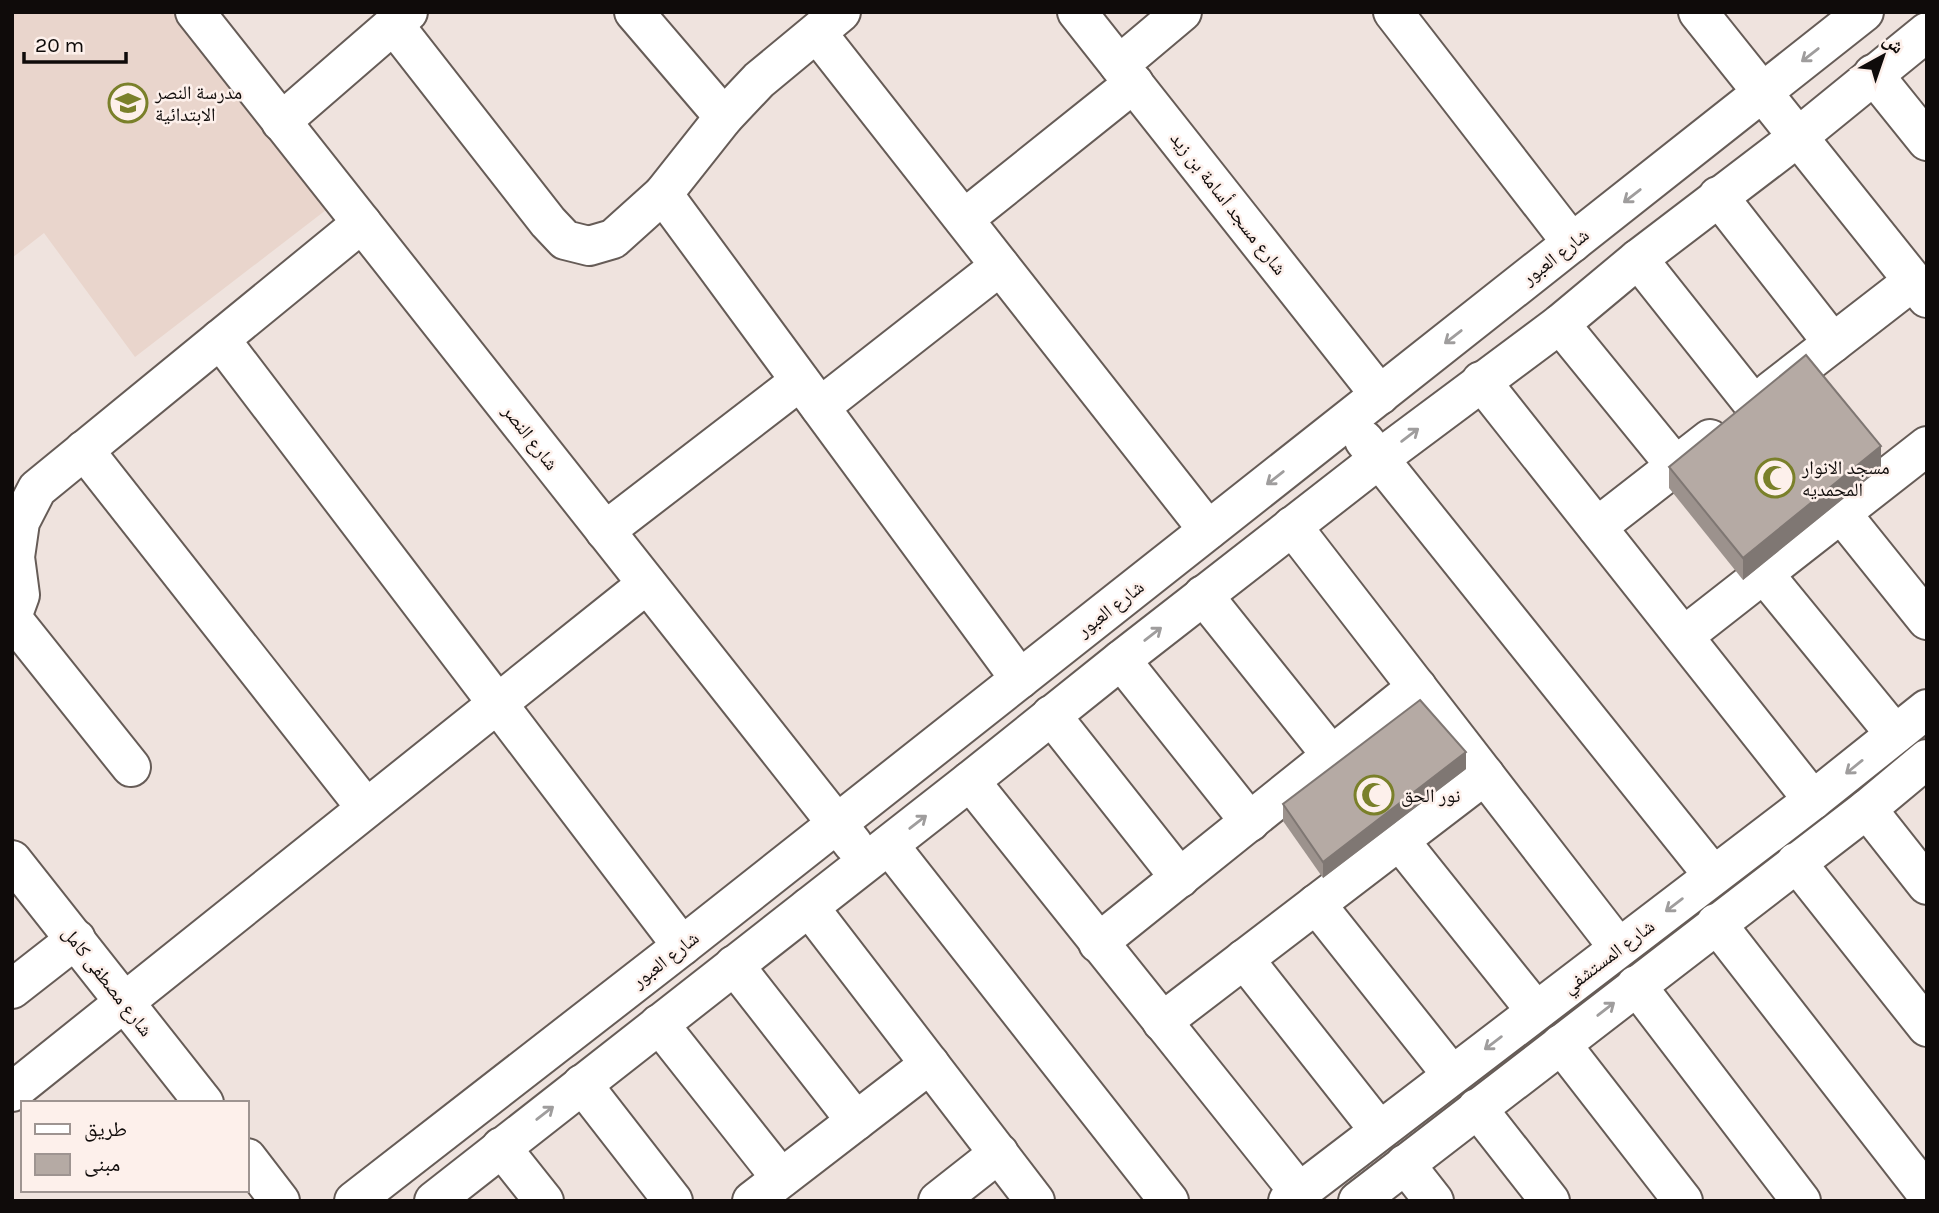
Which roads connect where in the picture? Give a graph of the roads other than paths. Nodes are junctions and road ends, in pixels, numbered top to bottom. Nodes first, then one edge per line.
1 (635, 12) edge
2 (1077, 12) edge
3 (1182, 12) edge
4 (1393, 12) edge
5 (1698, 12) edge
6 (1864, 12) edge
7 (207, 17) edge
8 (401, 18) edge
9 (829, 23) edge
10 (1927, 32) edge
11 (1126, 74) junction
12 (1873, 74) junction
13 (1762, 92) junction
14 (724, 117) junction
15 (281, 122) junction
16 (1798, 137) junction
17 (1927, 141) edge
18 (663, 194) junction
19 (1718, 195) junction
20 (964, 219) junction
21 (362, 223) junction
22 (1572, 243) junction
23 (1637, 259) junction
24 (1000, 265) junction
25 (1920, 289) edge
26 (1560, 324) junction
27 (220, 339) junction
28 (1833, 343) junction
29 (1482, 381) junction
30 (810, 394) junction
31 (1380, 394) junction
32 (1754, 405) junction
33 (1348, 419) junction
34 (84, 450) junction
35 (1924, 453) edge
36 (1379, 459) junction
37 (1675, 466) junction
38 (1841, 513) junction
39 (1292, 526) junction
40 (1597, 527) junction
41 (1208, 530) junction
42 (605, 531) junction
43 (14, 556) edge
44 (1764, 574) junction
45 (647, 583) junction
46 (1203, 596) junction
47 (12, 617) edge
48 (1927, 620) edge
49 (1684, 636) junction
50 (1121, 660) junction
51 (1020, 679) junction
52 (1417, 687) junction
53 (497, 704) junction
54 (1927, 709) edge
55 (1051, 715) junction
56 (1895, 734) junction
57 (1332, 756) junction
58 (1927, 759) edge
59 (131, 767) dead end
60 (1485, 775) junction
61 (970, 781) junction
62 (1813, 800) junction
63 (366, 808) junction
64 (1867, 809) junction
65 (1250, 822) junction
66 (837, 824) junction
67 (1399, 840) junction
68 (878, 853) junction
69 (12, 860) edge
70 (1796, 862) junction
71 (1713, 875) junction
72 (1180, 878) junction
73 (1927, 885) edge
74 (1316, 904) junction
75 (809, 907) junction
76 (1716, 923) junction
77 (76, 939) junction
78 (1098, 943) junction
79 (682, 946) junction
80 (1618, 947) junction
81 (1244, 959) junction
82 (734, 965) junction
83 (1636, 985) junction
84 (12, 989) edge
85 (125, 1002) junction
86 (1536, 1011) junction
87 (1162, 1022) junction
88 (659, 1024) junction
89 (1927, 1027) edge
90 (1561, 1044) junction
91 (930, 1064) junction
92 (1452, 1074) junction
93 (582, 1084) junction
94 (12, 1092) edge
95 (202, 1101) edge
96 (1477, 1108) junction
97 (856, 1121) junction
98 (1379, 1130) junction
99 (501, 1147) junction
100 (999, 1153) junction
101 (248, 1159) edge
102 (1405, 1164) junction
103 (767, 1189) edge
104 (1927, 1194) edge
105 (1293, 1196) edge
106 (435, 1200) edge
107 (280, 1201) edge
108 (354, 1201) edge
109 (544, 1201) edge
110 (673, 1201) edge
111 (938, 1201) edge
112 (1035, 1201) edge
113 (1170, 1201) edge
114 (1358, 1201) edge
115 (1434, 1201) edge
116 (1550, 1201) edge
117 (1683, 1201) edge
118 (1801, 1201) edge
119 (1919, 1201) edge

1 - 14 street
2 - 11 street, شارع مسجد أسامة بن زيد
3 - 11 street
4 - 22 street
5 - 13 street
6 -> 13 street, شارع العبور
7 - 15 street, شارع النصر
8 - 15 street
8 - 18 street
9 - 14 street
9 - 20 street
10 - 12 street
11 - 20 street
11 - 31 street, شارع مسجد أسامة بن زيد
12 - 16 street
12 - 17 street
13 - 16 street
13 -> 22 street, شارع العبور
14 - 18 street
15 - 21 street, شارع النصر
16 - 19 street
16 - 25 street
18 - 30 street
19 - 23 street
19 - 28 street
20 - 24 street
21 - 27 street
21 - 42 street, شارع النصر
22 -> 31 street, شارع العبور
23 - 26 street
23 - 32 street
24 - 30 street
24 - 41 street
25 - 28 street
26 - 29 street
26 - 37 street
27 - 34 street
27 - 53 street
28 - 32 street
36 -> 29 street
29 - 40 street
30 - 42 street
30 - 51 street
31 - 33 street, شارع العبور
32 - 37 street
33 - 36 street
33 -> 41 street, شارع العبور
34 - 43 street
34 - 63 street
35 - 38 street
36 - 39 street
36 - 71 street
37 - 40 street
38 - 44 street
38 - 48 street
39 - 46 street
39 - 52 street
40 - 49 street
41 - 51 street, شارع العبور
42 - 45 street, شارع النصر
43 - 47 street
44 - 49 street
44 - 56 street
45 - 53 street
45 - 66 street, شارع النصر
50 -> 46 street
46 - 57 street
47 - 59 street
49 - 62 street
50 - 55 street
50 - 65 street
51 - 66 street, شارع العبور
52 - 57 street
52 - 60 street
53 - 63 street
53 - 79 street
54 - 56 street, شارع المستشفي
55 - 61 street
55 - 72 street
56 -> 62 street, شارع المستشفي
57 - 65 street
58 - 64 street, شارع المستشفي
60 - 67 street
60 - 80 street
68 -> 61 street
61 - 78 street
62 - 71 street, شارع المستشفي
63 - 85 street
64 - 70 street, شارع المستشفي
64 - 73 street
65 - 72 street
66 - 68 street, شارع النصر
66 - 79 street, شارع العبور
67 - 74 street
67 - 86 street
68 - 75 street
68 - 113 street, شارع النصر
69 - 77 street, شارع مصطفى كامل
70 - 76 street, شارع المستشفي
70 - 89 street
71 -> 80 street, شارع المستشفي
72 - 78 street
74 - 81 street
74 - 92 street
75 - 82 street
75 - 91 street
76 - 83 street, شارع المستشفي
76 - 104 street
77 - 84 street
77 - 85 street, شارع مصطفى كامل
78 - 87 street
79 - 108 street, شارع العبور
80 - 86 street, شارع المستشفي
81 - 87 street
81 - 98 street
82 - 88 street
82 - 97 street
90 -> 83 street, شارع المستشفي
83 - 118 street
85 - 94 street
85 - 95 street, شارع مصطفى كامل
86 -> 92 street, شارع المستشفي
87 - 105 street
88 - 93 street
88 - 103 street
90 - 96 street, شارع المستشفي
90 - 117 street
91 - 97 street
91 - 100 street
92 - 98 street, شارع المستشفي
99 -> 93 street
93 - 110 street
96 - 102 street, شارع المستشفي
96 - 116 street
97 - 103 street
98 - 105 street, شارع المستشفي
99 - 106 street
99 - 109 street
100 - 111 street
100 - 112 street
101 - 107 street
102 - 114 street, شارع المستشفي
102 - 115 street
104 - 119 street

